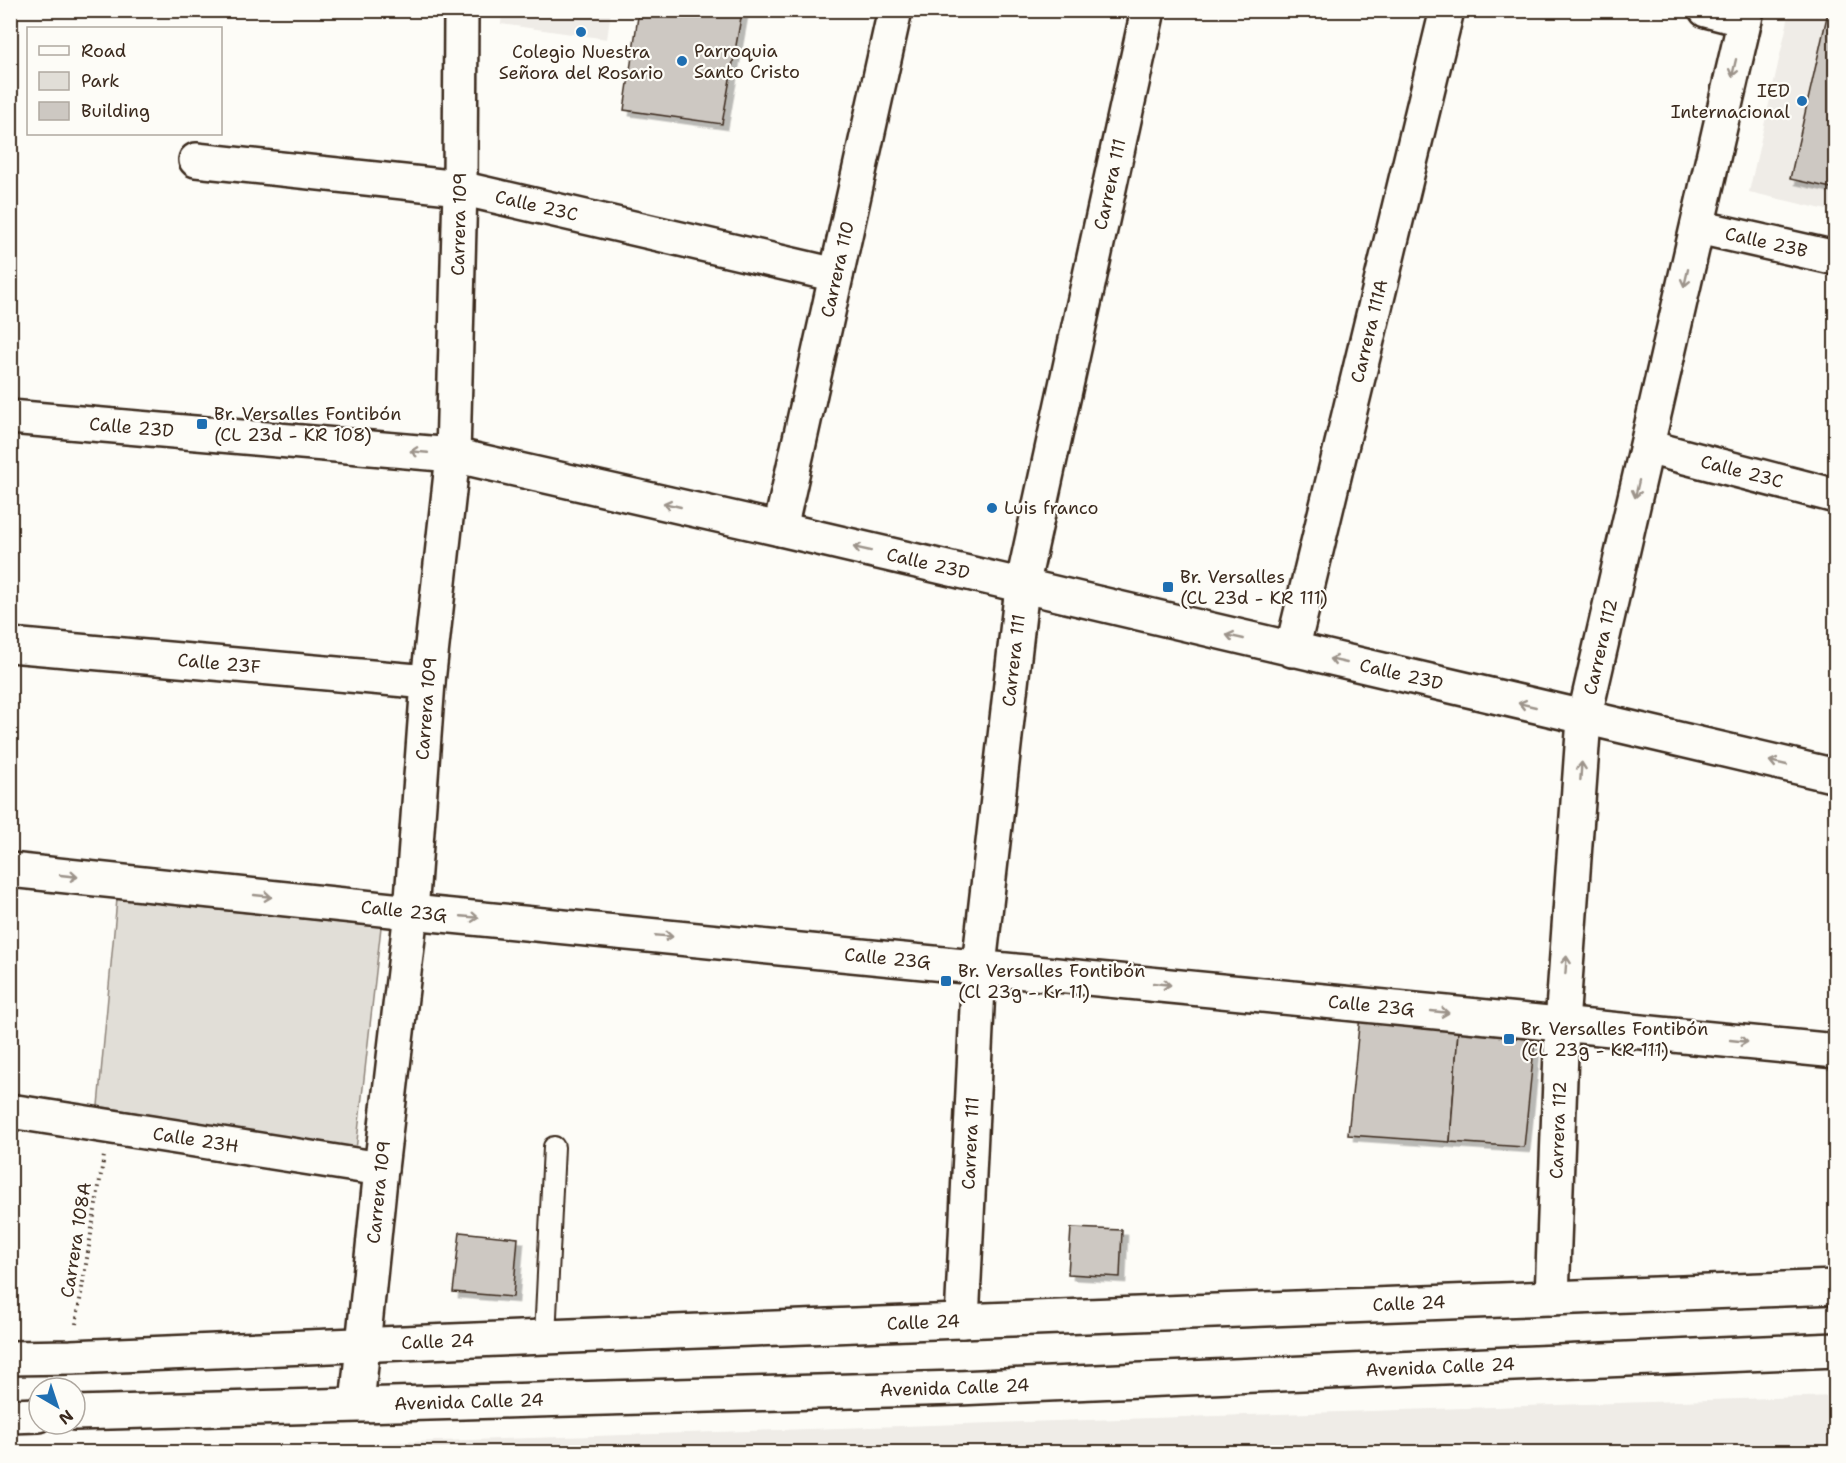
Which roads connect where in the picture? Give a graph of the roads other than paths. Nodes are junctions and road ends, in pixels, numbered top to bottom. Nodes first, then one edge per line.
1 (461, 10) edge
2 (895, 10) edge
3 (1148, 10) edge
4 (1447, 10) edge
5 (1706, 10) edge
6 (1746, 15) edge
7 (196, 160) dead end
8 (460, 188) junction
9 (1698, 227) junction
10 (1836, 258) edge
11 (836, 275) junction
12 (10, 417) edge
13 (1647, 447) junction
14 (453, 455) junction
15 (1836, 496) edge
16 (780, 529) junction
17 (1022, 587) junction
18 (10, 645) edge
19 (1292, 650) junction
20 (428, 682) junction
21 (1584, 719) junction
22 (1836, 776) edge
23 (10, 870) edge
24 (411, 912) junction
25 (979, 966) junction
26 (1562, 1024) junction
27 (1836, 1051) edge
28 (10, 1111) edge
29 (554, 1147) dead end
30 (381, 1168) junction
31 (1836, 1287) edge
32 (1552, 1298) junction
33 (962, 1321) junction
34 (545, 1336) junction
35 (363, 1344) junction
36 (1836, 1350) edge
37 (10, 1358) edge
38 (357, 1404) junction
39 (87, 1413) edge
40 (27, 1415) edge
41 (10, 1416) edge

1 - 8 street, Carrera 109
2 - 11 street, Carrera 110
3 - 17 street, Carrera 111
4 - 19 street, Carrera 111A
5 - 6 street
6 -> 9 street, Carrera 112
7 - 8 street, Calle 23C
8 - 11 street, Calle 23C
8 - 14 street, Carrera 109
9 - 10 street, Calle 23B
9 -> 13 street, Carrera 112
11 - 16 street, Carrera 110
14 -> 12 street, Calle 23D
13 - 15 street, Calle 23C
13 -> 21 street, Carrera 112
16 -> 14 street, Calle 23D
14 - 20 street, Carrera 109
17 -> 16 street, Calle 23D
19 -> 17 street, Calle 23D
17 - 25 street, Carrera 111
18 - 20 street, Calle 23F
21 -> 19 street, Calle 23D
20 - 24 street, Carrera 109
22 -> 21 street, Calle 23D
26 -> 21 street, Carrera 112
23 -> 24 street, Calle 23G
24 -> 25 street, Calle 23G
24 - 30 street, Carrera 109
25 -> 26 street, Calle 23G
25 - 33 street, Carrera 111
26 -> 27 street, Calle 23G
26 - 32 street, Carrera 112
28 - 30 street, Calle 23H
29 - 34 lane
30 - 35 street, Carrera 109
31 - 32 street, Calle 24
32 - 33 street, Calle 24
33 - 34 street, Calle 24
34 - 35 street, Calle 24
35 - 37 street, Calle 24
35 - 38 street, Carrera 109
36 - 38 street, Avenida Calle 24
38 - 39 street, Avenida Calle 24
40 - 41 street

